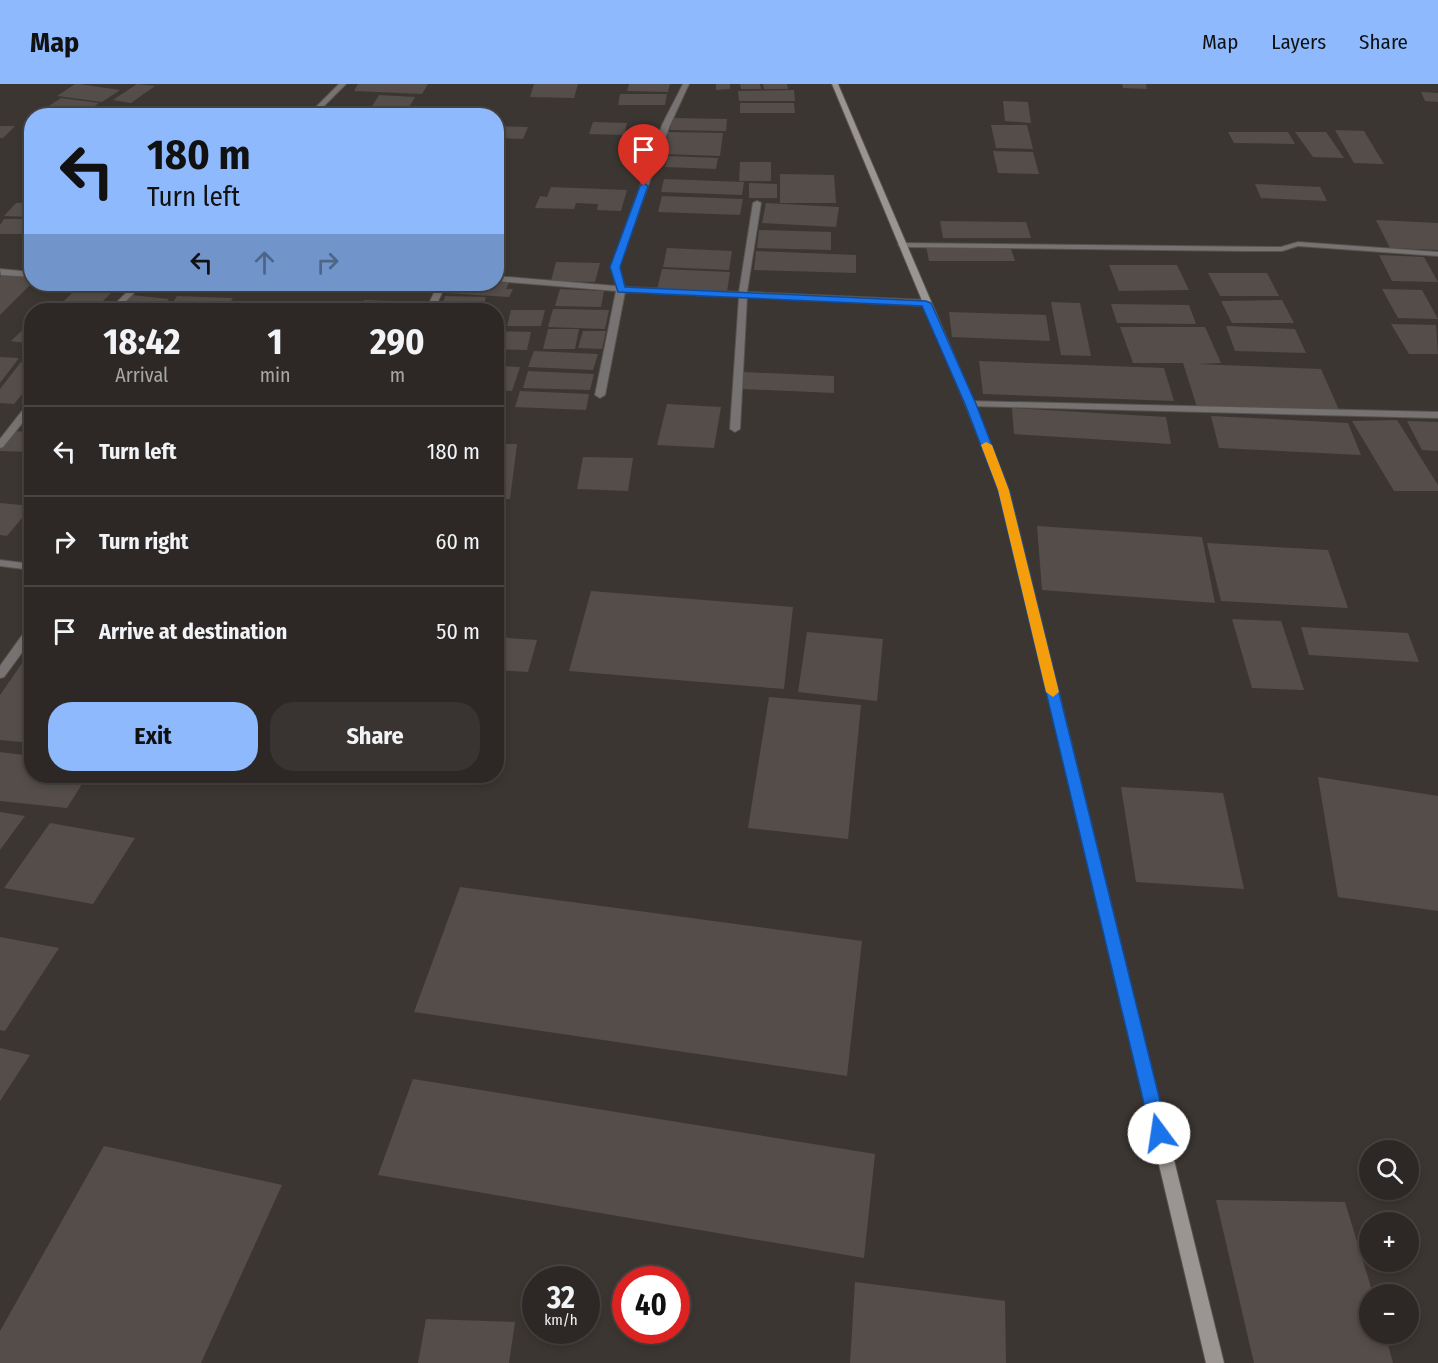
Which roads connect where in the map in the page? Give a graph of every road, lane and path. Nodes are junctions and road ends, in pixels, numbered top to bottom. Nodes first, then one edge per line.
1 (342, 84) edge
2 (686, 84) edge
3 (835, 84) edge
4 (318, 108) edge
5 (757, 203) dead end
6 (902, 245) junction
7 (1438, 254) edge
8 (0, 271) edge
9 (24, 274) edge
10 (504, 279) edge
11 (621, 290) junction
12 (132, 291) edge
13 (743, 294) junction
14 (120, 303) edge
15 (926, 303) junction
16 (600, 395) dead end
17 (970, 404) junction
18 (24, 414) edge
19 (1438, 415) edge
20 (735, 429) dead end
21 (0, 445) edge
22 (0, 563) edge
23 (24, 566) edge
24 (24, 641) edge
25 (0, 674) edge
26 (1215, 1363) edge

1 - 4 street
2 - 11 street
3 - 6 street
5 - 13 street
6 - 7 street
6 - 15 street
8 - 9 street
10 - 11 street
11 - 13 street
11 - 16 street
12 - 14 street
13 - 15 street
13 - 20 street
15 - 17 street
17 - 19 street
17 - 26 street
18 - 21 street
22 - 23 street
24 - 25 street

